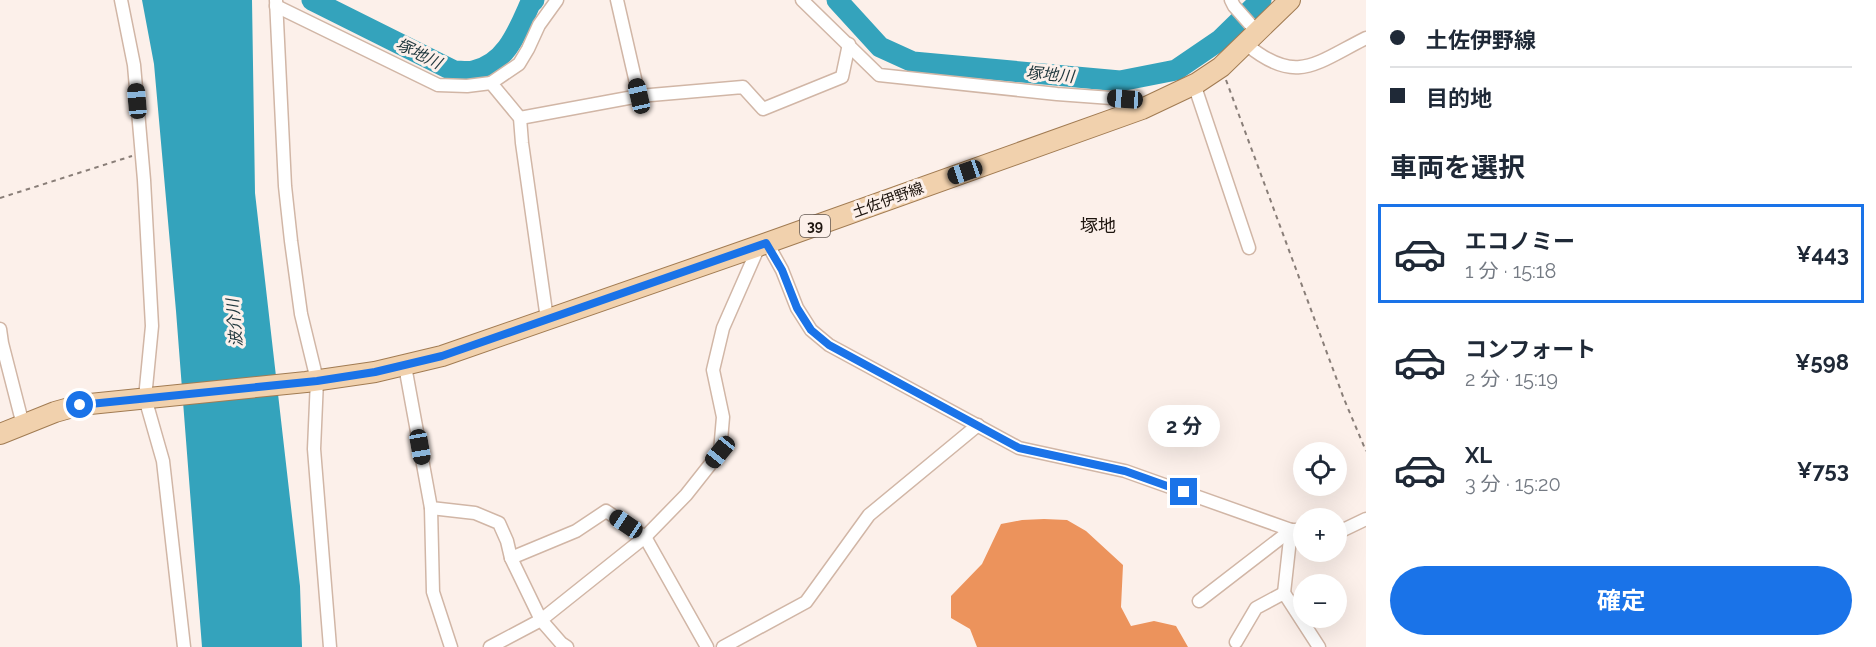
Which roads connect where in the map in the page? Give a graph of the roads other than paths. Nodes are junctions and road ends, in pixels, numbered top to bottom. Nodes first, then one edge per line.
1 (121, 0) edge
2 (557, 0) edge
3 (616, 0) edge
4 (802, 0) edge
5 (1231, 0) edge
6 (1290, 0) edge
7 (276, 3) edge
8 (1252, 38) junction
9 (1366, 38) edge
10 (849, 44) junction
11 (491, 84) junction
12 (1194, 84) junction
13 (639, 96) junction
14 (1142, 109) junction
15 (520, 118) junction
16 (763, 244) junction
17 (1249, 248) dead end
18 (547, 319) junction
19 (0, 329) edge
20 (405, 366) junction
21 (312, 381) junction
22 (148, 398) junction
23 (23, 425) junction
24 (978, 425) junction
25 (0, 435) edge
26 (431, 508) junction
27 (1366, 519) edge
28 (1347, 528) edge
29 (1293, 529) edge
30 (1293, 533) edge
31 (645, 537) junction
32 (1293, 549) edge
33 (511, 558) junction
34 (1284, 593) junction
35 (1198, 601) dead end
36 (541, 620) junction
37 (1236, 642) dead end
38 (184, 647) edge
39 (330, 647) edge
40 (450, 647) edge
41 (490, 647) edge
42 (567, 647) edge
43 (707, 647) edge
44 (723, 647) edge
45 (1319, 647) edge

1 - 22 street
2 - 11 street
3 - 13 street
4 - 10 street
5 - 8 street
6 - 8 main road, 土佐伊野線 / 39
7 - 11 street
7 - 21 street
8 - 9 street
8 - 12 main road, 土佐伊野線 / 39
10 - 13 street
10 - 14 street
11 - 15 street
12 - 14 main road, 土佐伊野線 / 39
12 - 17 street
13 - 15 street
14 - 16 main road, 土佐伊野線 / 39
15 - 18 street
16 - 18 main road, 土佐伊野線 / 39
16 - 24 street
16 - 31 street
18 - 20 main road, 土佐伊野線 / 39
19 - 23 street
20 - 21 main road, 土佐伊野線 / 39
20 - 26 street
21 - 22 main road, 土佐伊野線 / 39
21 - 39 street
22 - 23 main road, 土佐伊野線 / 39
22 - 38 street
23 - 25 main road, 土佐伊野線 / 39
24 - 29 street
24 - 44 street
26 - 33 street
26 - 40 street
27 - 28 street
30 - 35 street
31 - 33 street
31 - 36 street
31 - 43 street
32 - 34 street
33 - 36 street
34 - 37 street
34 - 45 street
36 - 41 street
36 - 42 street

